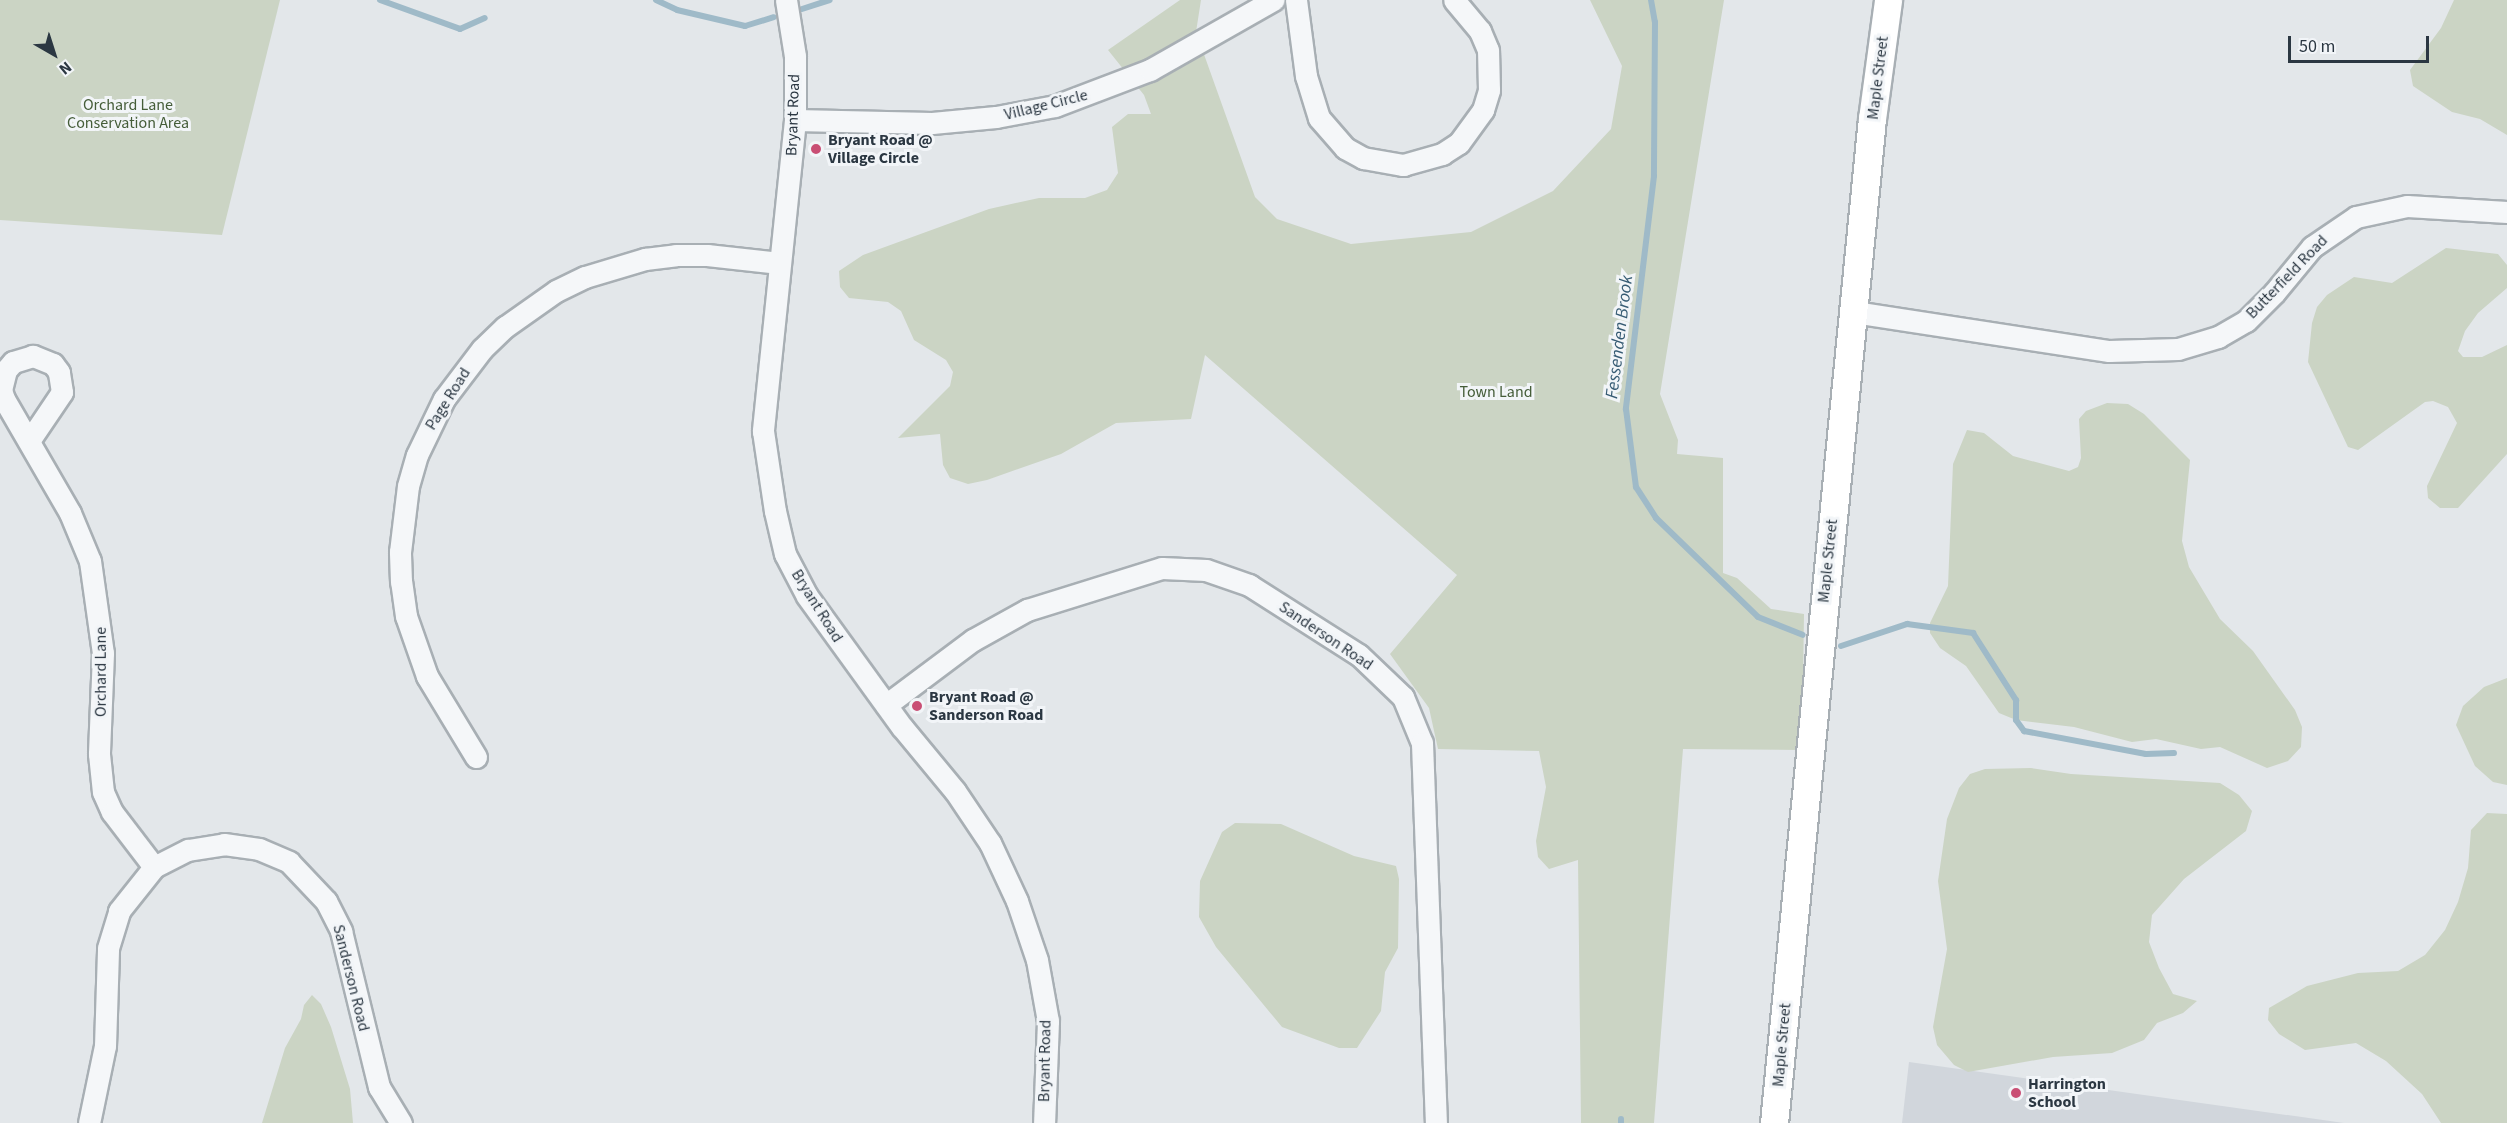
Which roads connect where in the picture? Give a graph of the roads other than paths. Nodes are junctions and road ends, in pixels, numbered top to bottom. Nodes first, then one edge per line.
1 (786, 0) edge
2 (1273, 0) edge
3 (1296, 0) edge
4 (1454, 0) edge
5 (1888, 0) edge
6 (795, 120) junction
7 (2507, 212) edge
8 (780, 263) junction
9 (1854, 312) junction
10 (28, 441) dead end
11 (886, 705) junction
12 (476, 757) dead end
13 (154, 867) junction
14 (89, 1123) edge
15 (401, 1123) edge
16 (1044, 1123) edge
17 (1436, 1123) edge
18 (1774, 1123) edge

1 - 6 street, Bryant Road
2 - 6 street, Village Circle
3 - 4 street
5 - 9 main road, Maple Street
6 - 8 street, Bryant Road
7 - 9 street, Butterfield Road
8 - 11 street, Bryant Road
8 - 12 street, Page Road
9 - 18 main road, Maple Street
10 - 13 street, Orchard Lane
11 - 16 street, Bryant Road
11 - 17 street, Sanderson Road
13 - 14 street, Sanderson Road
13 - 15 street, Sanderson Road

